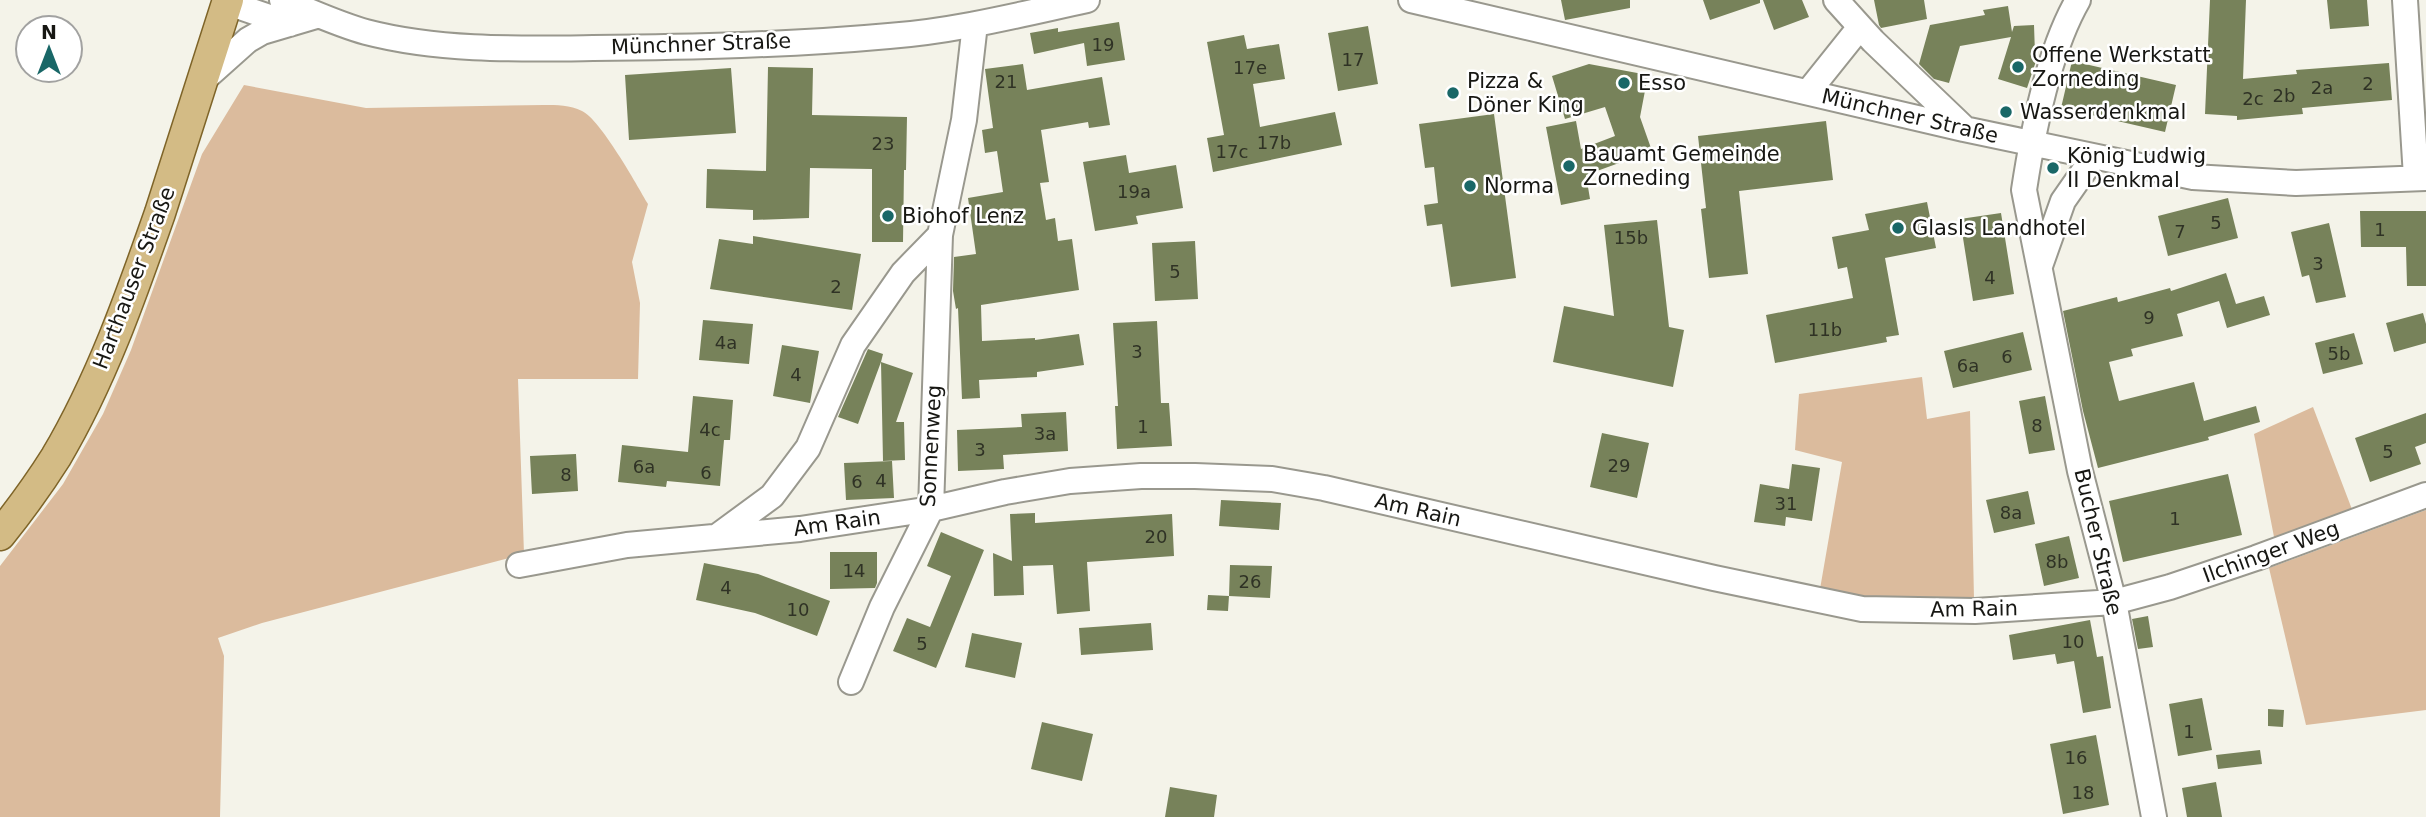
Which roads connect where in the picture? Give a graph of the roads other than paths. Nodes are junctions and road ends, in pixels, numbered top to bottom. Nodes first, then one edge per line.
1 (282, 0) edge
2 (1087, 0) edge
3 (1411, 0) edge
4 (1836, 0) edge
5 (2078, 0) edge
6 (2405, 0) edge
7 (228, 1) edge
8 (1000, 9) edge
9 (316, 16) junction
10 (290, 24) junction
11 (975, 24) junction
12 (1860, 27) junction
13 (202, 80) junction
14 (1808, 92) junction
15 (1964, 129) junction
16 (2031, 143) junction
17 (2093, 158) junction
18 (2421, 178) edge
19 (940, 235) junction
20 (2040, 268) junction
21 (2426, 495) edge
22 (931, 509) junction
23 (0, 535) edge
24 (719, 536) junction
25 (519, 565) dead end
26 (2114, 602) junction
27 (851, 682) dead end
28 (2154, 817) edge

1 - 9 street, Münchner Straße
2 - 8 street, Münchner Straße
3 - 14 street, Münchner Straße
4 - 12 street
5 - 16 street, Bucher Straße
6 - 18 street
7 - 10 street
7 - 13 main road, Harthauser Straße
8 - 11 street, Münchner Straße
9 - 10 street
9 - 11 street, Münchner Straße
10 - 13 street
11 - 19 street
12 - 14 street
12 - 15 street
13 - 23 main road, Harthauser Straße
14 - 15 street, Münchner Straße
15 - 16 street, Münchner Straße
16 - 17 street, Münchner Straße
16 - 20 street, Bucher Straße
17 - 18 street, Münchner Straße
17 - 20 street
19 - 22 street, Sonnenweg
19 - 24 street
20 - 26 street, Bucher Straße
21 - 26 street, Ilchinger Weg
22 - 24 street, Am Rain
22 - 26 street, Am Rain
22 - 27 street, Sonnenweg
24 - 25 street
26 - 28 street, Bucher Straße

